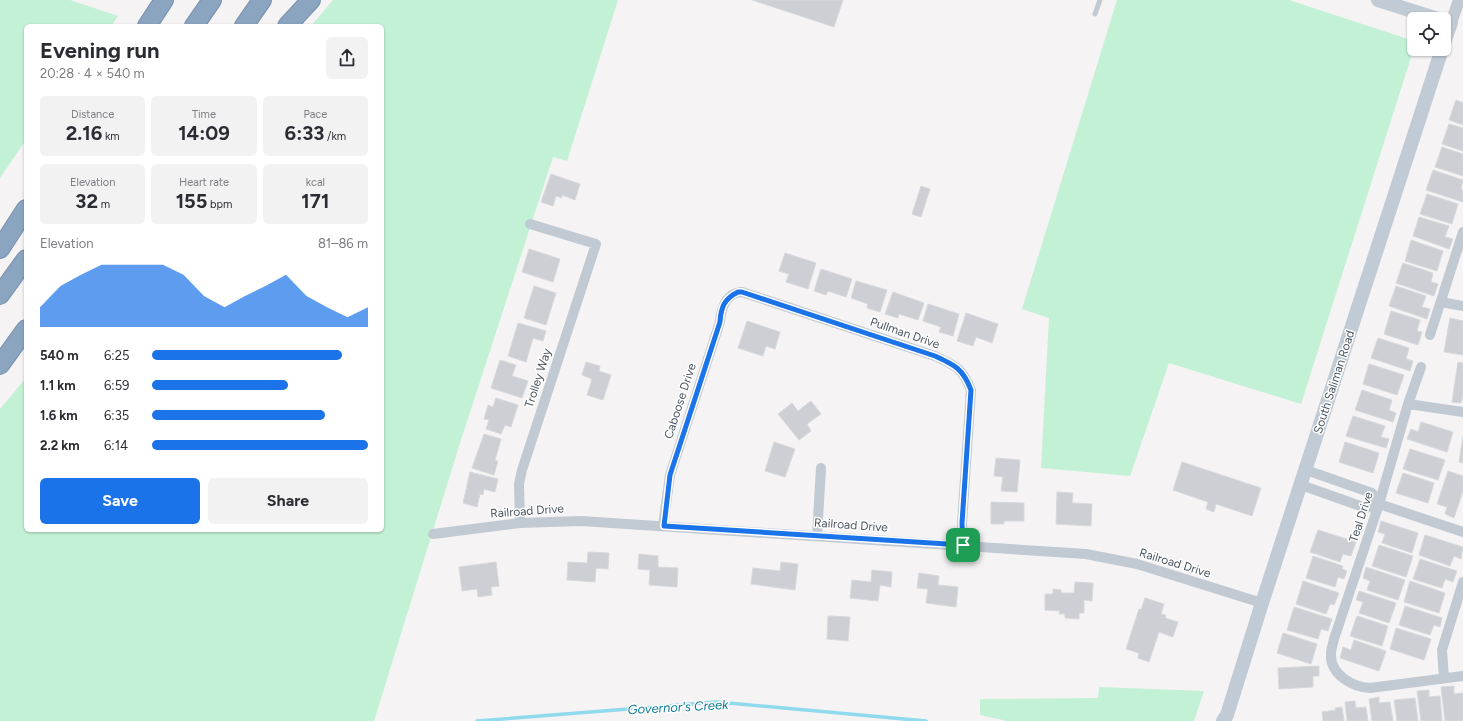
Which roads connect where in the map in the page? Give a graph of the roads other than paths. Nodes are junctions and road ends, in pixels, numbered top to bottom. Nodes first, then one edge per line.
1 (164, 0) edge
2 (212, 0) edge
3 (262, 0) edge
4 (311, 0) edge
5 (1100, 0) edge
6 (1459, 0) edge
7 (1384, 1) edge
8 (1418, 12) edge
9 (1095, 14) dead end
10 (1451, 18) edge
11 (148, 24) edge
12 (195, 24) edge
13 (245, 24) edge
14 (289, 24) edge
15 (1440, 56) edge
16 (24, 212) edge
17 (530, 224) dead end
18 (1463, 232) edge
19 (0, 249) edge
20 (24, 262) edge
21 (738, 292) joint
22 (0, 295) edge
23 (1441, 302) junction
24 (1463, 306) edge
25 (24, 332) edge
26 (1430, 335) dead end
27 (24, 350) edge
28 (0, 365) edge
29 (1421, 367) dead end
30 (0, 380) edge
31 (1408, 404) junction
32 (1463, 412) edge
33 (821, 468) dead end
34 (1306, 470) junction
35 (1348, 484) junction
36 (1301, 485) junction
37 (1343, 500) junction
38 (1379, 504) junction
39 (520, 523) junction
40 (664, 526) junction
41 (1463, 532) edge
42 (433, 534) dead end
43 (817, 536) junction
44 (963, 545) junction
45 (1463, 582) edge
46 (1262, 603) junction
47 (1463, 676) edge
48 (1444, 678) junction
49 (1226, 719) edge

1 - 11 highway
2 - 12 highway
3 - 13 highway
4 - 14 highway
5 - 9 lane
6 - 10 street
7 - 8 main road
15 - 34 main road, South Saliman Road
16 - 19 highway
17 - 39 street, Trolley Way
18 - 23 street
20 - 22 highway
21 - 40 street, Caboose Drive
21 - 44 street, Pullman Drive
23 - 24 street
23 - 26 street
25 - 28 highway
27 - 30 highway
29 - 31 street, Teal Drive
31 - 32 street
31 - 38 street, Teal Drive
33 - 43 street
34 - 35 street
34 - 36 main road, South Saliman Road
35 - 37 street
35 - 38 street
36 - 37 street
36 - 46 main road, South Saliman Road
37 - 38 street
38 - 41 street
38 - 48 street, Teal Drive
39 - 40 street, Railroad Drive
39 - 42 street, Railroad Drive
40 - 43 street, Railroad Drive
43 - 44 street, Railroad Drive
44 - 46 street, Railroad Drive
45 - 48 street
46 - 49 main road, South Saliman Road
47 - 48 street

